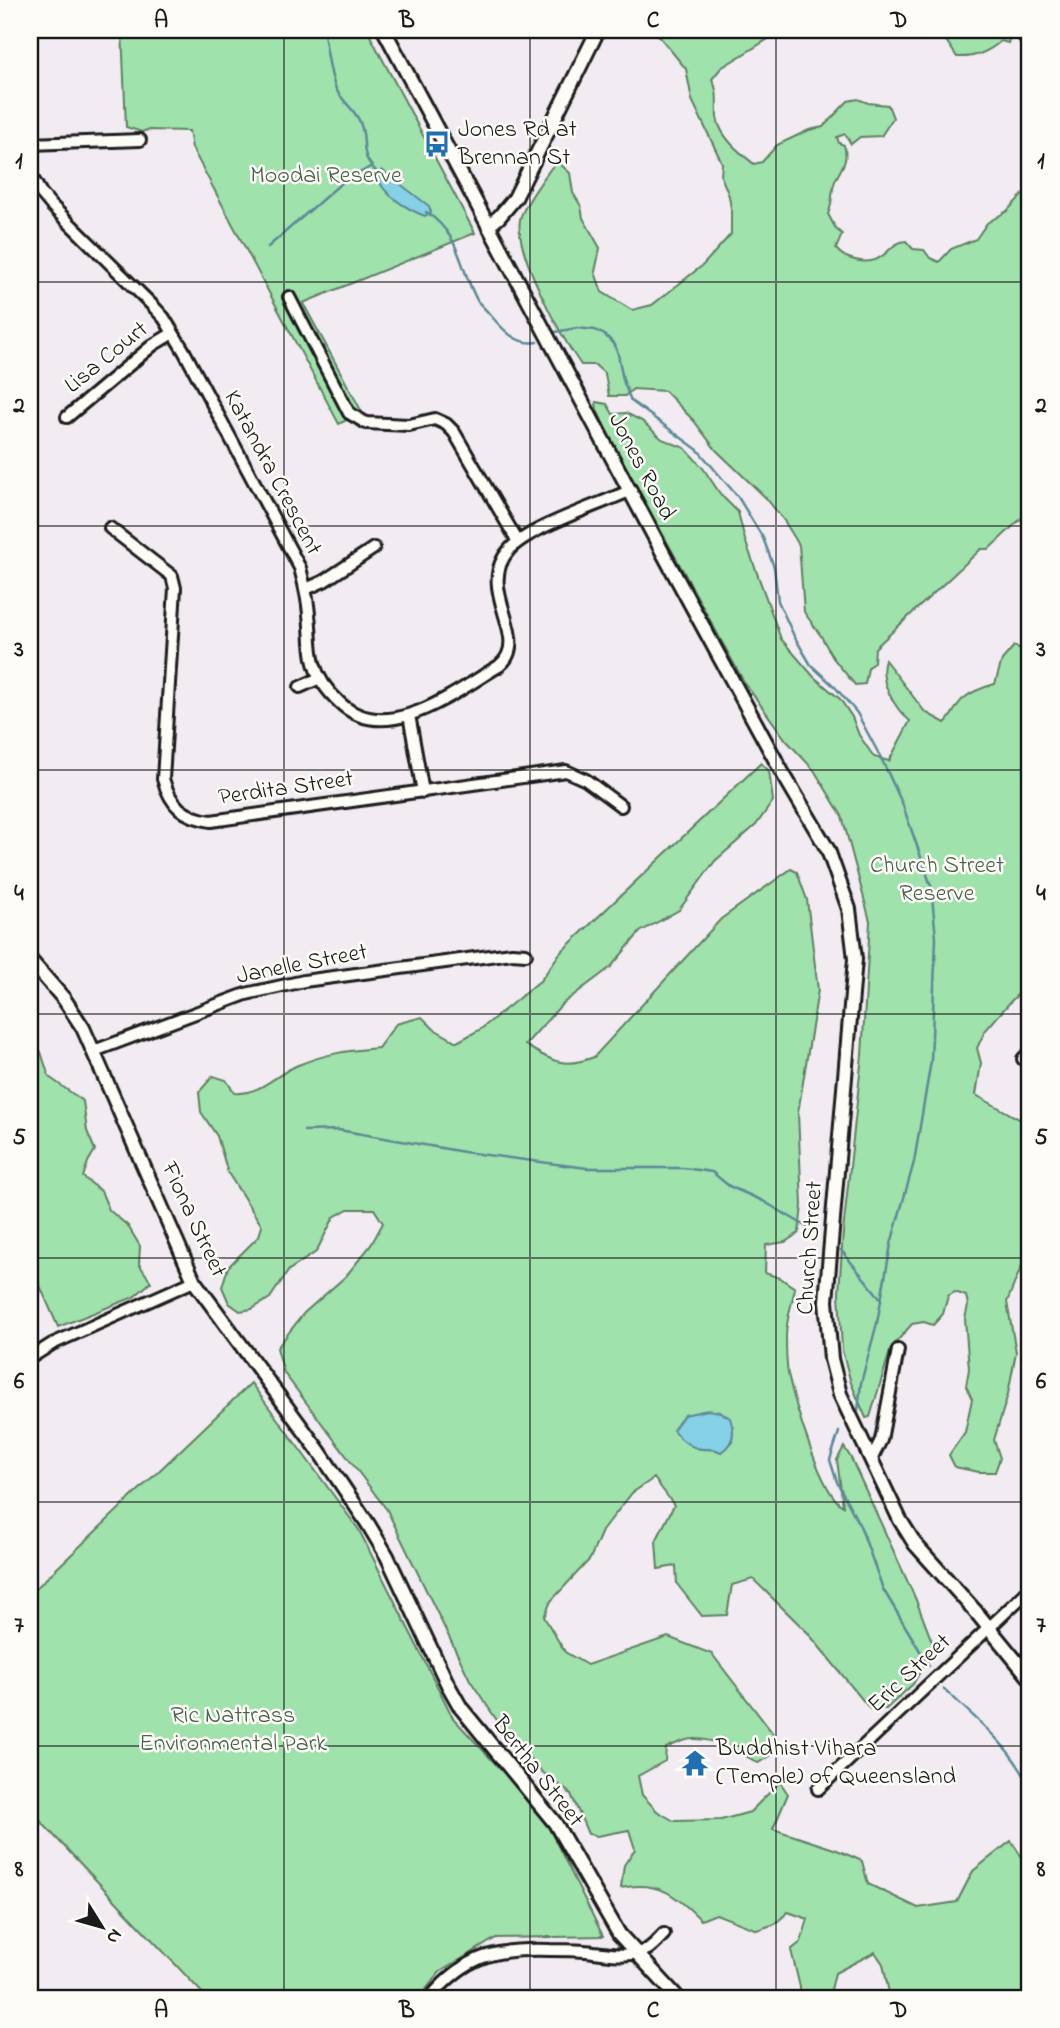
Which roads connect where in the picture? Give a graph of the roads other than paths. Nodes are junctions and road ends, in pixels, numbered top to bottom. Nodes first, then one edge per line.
1 (384, 30) edge
2 (598, 30) edge
3 (1024, 30) edge
4 (1030, 42) edge
5 (140, 141) dead end
6 (30, 144) edge
7 (31, 180) edge
8 (488, 226) junction
9 (289, 297) dead end
10 (173, 333) junction
11 (67, 417) dead end
12 (631, 490) junction
13 (110, 528) dead end
14 (518, 542) junction
15 (374, 548) dead end
16 (306, 589) junction
17 (320, 678) junction
18 (300, 687) dead end
19 (409, 715) junction
20 (423, 792) junction
21 (621, 806) dead end
22 (852, 928) joint
23 (526, 954) dead end
24 (30, 960) edge
25 (94, 1051) junction
26 (194, 1280) junction
27 (898, 1350) dead end
28 (30, 1358) edge
29 (871, 1460) junction
30 (387, 1556) joint
31 (1030, 1589) edge
32 (989, 1628) junction
33 (1030, 1678) edge
34 (818, 1789) dead end
35 (664, 1934) dead end
36 (636, 1953) junction
37 (430, 1998) edge
38 (678, 1998) edge

1 - 8 street, Jones Road
2 - 8 street
3 - 4 main road
5 - 6 street
7 - 10 street, Katandra Crescent
8 - 12 street, Jones Road
9 - 14 street
10 - 11 street, Lisa Court
10 - 16 street, Katandra Crescent
12 - 14 street, Katandra Crescent
12 - 22 street, Jones Road
13 - 20 street, Perdita Street
14 - 19 street, Katandra Crescent
15 - 16 street
16 - 17 street, Katandra Crescent
17 - 18 street
17 - 19 street, Katandra Crescent
19 - 20 street
20 - 21 street, Perdita Street
22 - 29 street, Church Street
23 - 25 street, Janelle Street
24 - 25 street, Fiona Street
25 - 26 street, Fiona Street
26 - 28 street
26 - 30 street, Fiona Street
27 - 29 street
29 - 32 street, Church Street
30 - 36 street, Bertha Street
31 - 32 street, Eric Street
32 - 33 street, Church Street
32 - 34 street, Eric Street
35 - 36 street
36 - 37 street
36 - 38 street, Bertha Street

